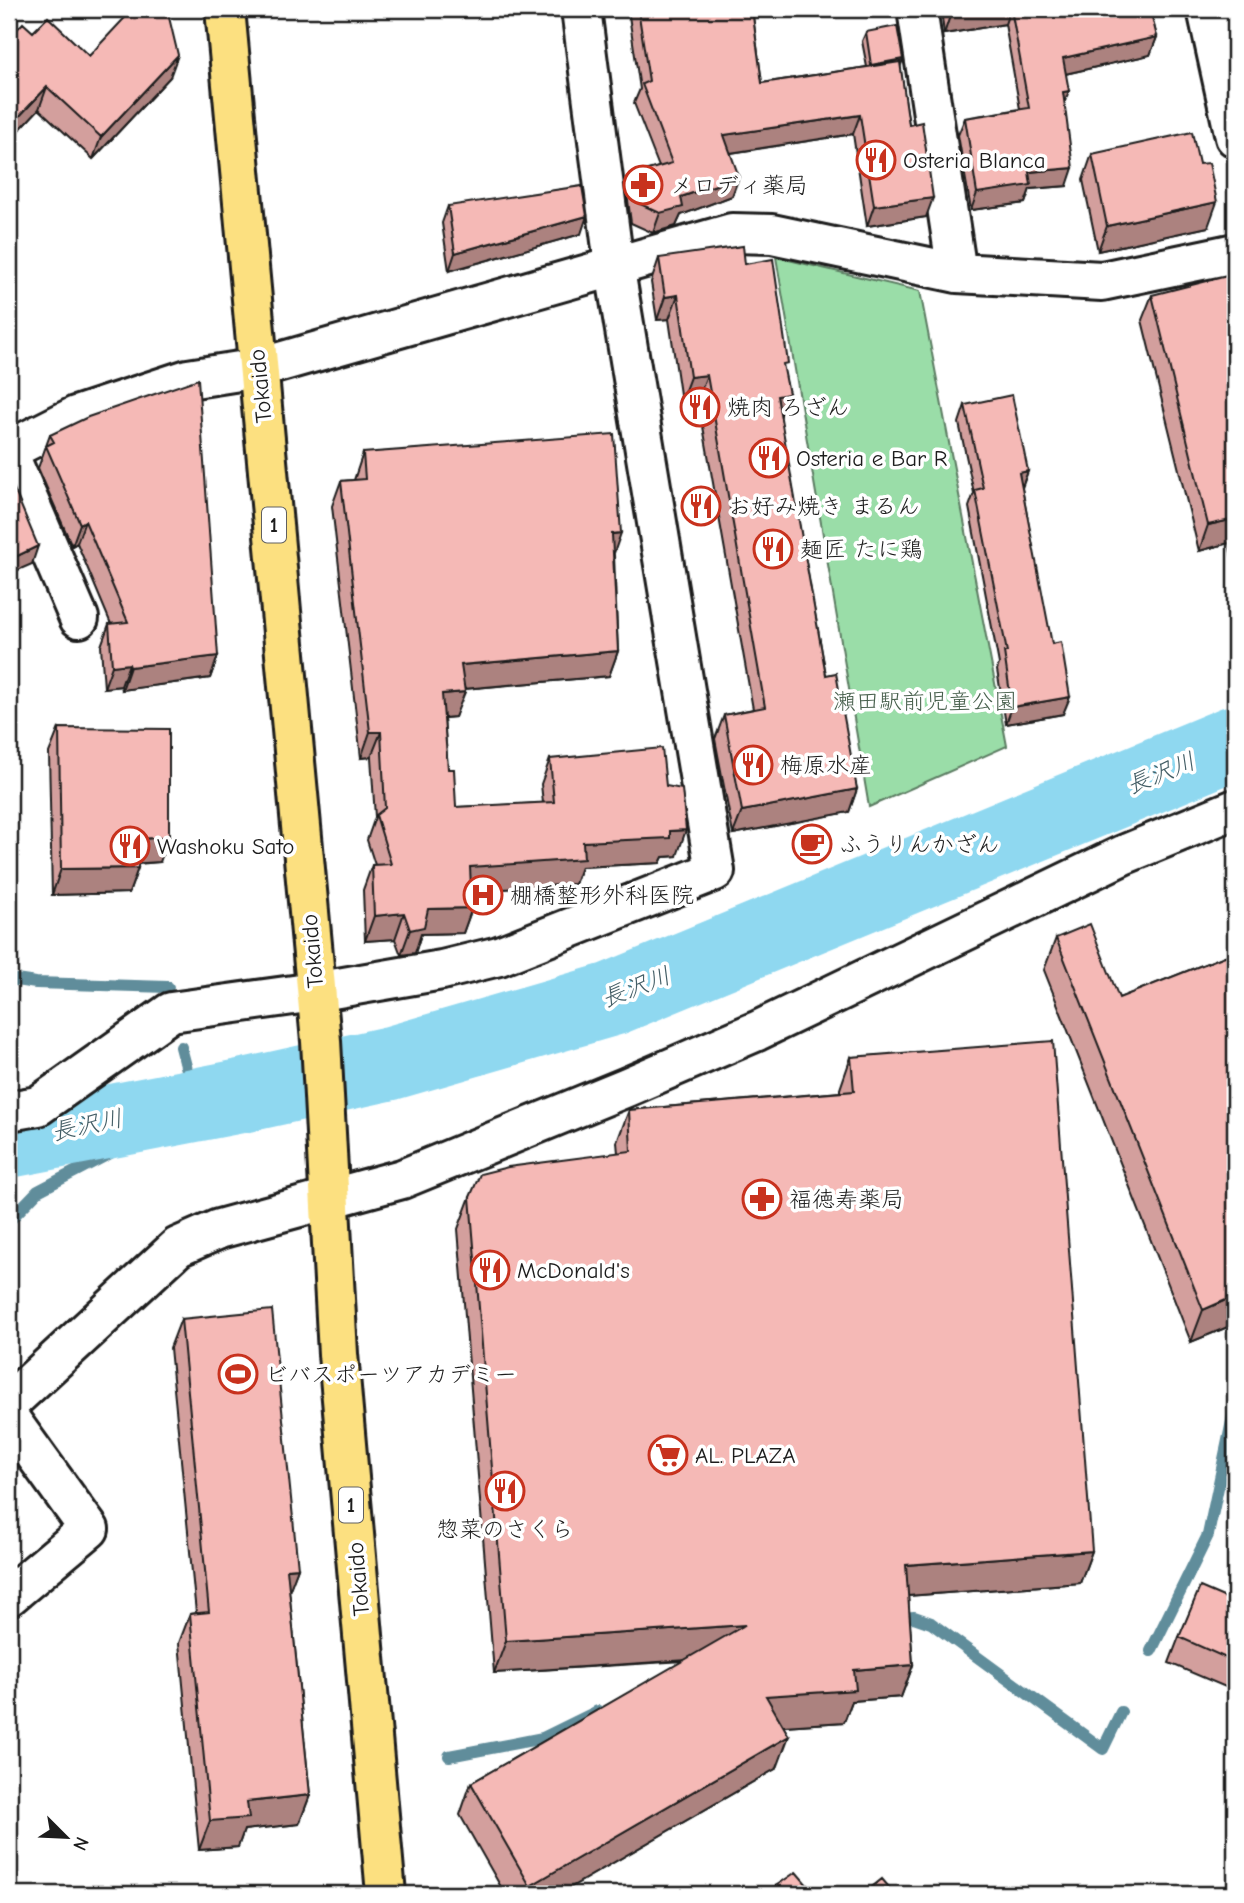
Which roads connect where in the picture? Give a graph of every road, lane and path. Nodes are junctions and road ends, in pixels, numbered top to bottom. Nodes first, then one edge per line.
1 (225, 9) edge
2 (581, 9) edge
3 (917, 9) edge
4 (1207, 9) edge
5 (1235, 137) edge
6 (1235, 253) edge
7 (614, 264) junction
8 (957, 273) junction
9 (259, 368) junction
10 (9, 452) edge
11 (79, 618) dead end
12 (1235, 809) edge
13 (315, 992) junction
14 (9, 1111) edge
15 (331, 1200) junction
16 (9, 1403) edge
17 (9, 1418) edge
18 (9, 1596) edge
19 (386, 1894) edge

1 - 9 highway, Tokaido / 1
2 - 7 street
3 - 8 street
4 - 5 street
6 - 8 street
7 - 8 street
7 - 9 street
7 - 13 street
9 - 10 street
9 - 13 highway, Tokaido / 1
10 - 11 street
12 - 15 street
13 - 14 street
13 - 15 highway, Tokaido / 1
15 - 16 street
15 - 19 highway, Tokaido / 1
17 - 18 street

